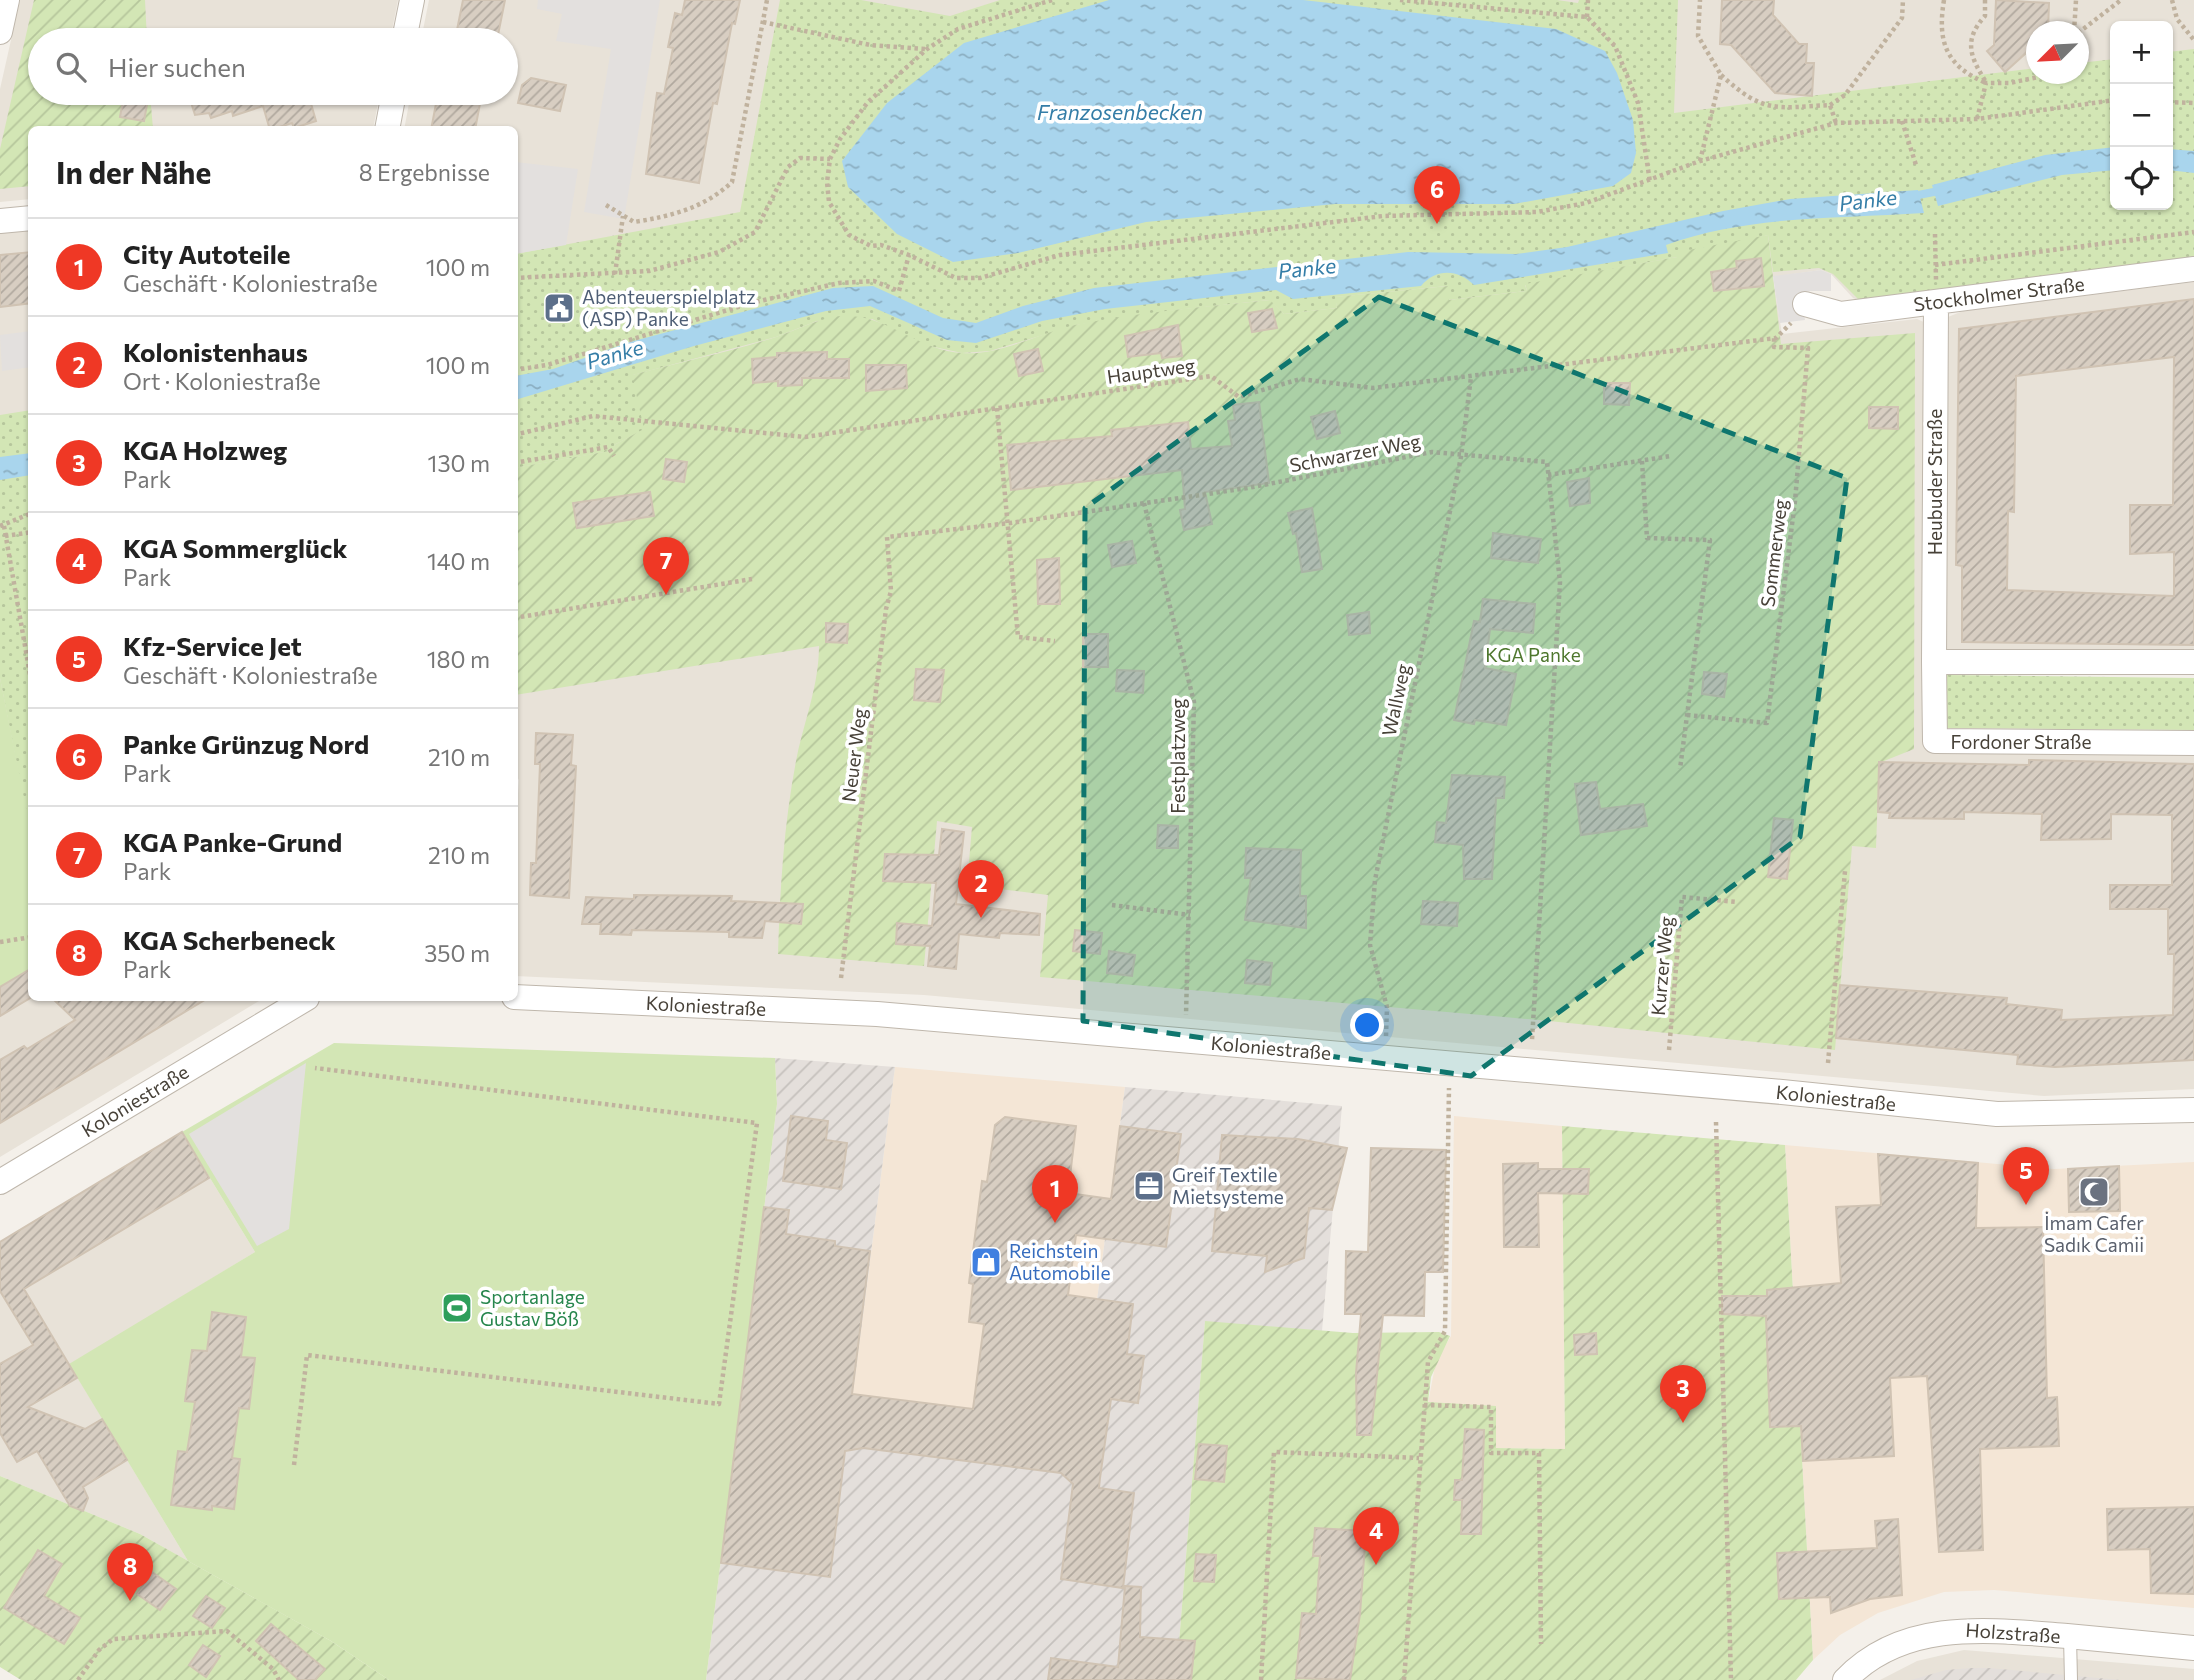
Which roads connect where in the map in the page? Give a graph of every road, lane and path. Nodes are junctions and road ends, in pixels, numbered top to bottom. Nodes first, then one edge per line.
1 (412, 0) edge
2 (767, 0) edge
3 (1052, 0) edge
4 (1400, 0) edge
5 (1588, 0) edge
6 (1700, 0) edge
7 (1903, 0) edge
8 (1944, 0) edge
9 (1985, 0) edge
10 (2076, 0) edge
11 (2121, 0) edge
12 (2172, 0) edge
13 (1587, 18) junction
14 (2076, 21) edge
15 (763, 22) junction
16 (2089, 23) edge
17 (406, 28) edge
18 (2194, 40) edge
19 (927, 49) junction
20 (1721, 75) junction
21 (2026, 80) edge
22 (1986, 83) junction
23 (2110, 101) edge
24 (2173, 102) edge
25 (2194, 103) edge
26 (392, 105) edge
27 (1830, 105) junction
28 (1978, 119) junction
29 (1902, 121) junction
30 (1836, 123) junction
31 (388, 126) edge
32 (830, 159) junction
33 (1700, 161) junction
34 (1916, 165) dead end
35 (1650, 182) junction
36 (606, 205) dead end
37 (623, 216) junction
38 (28, 218) edge
39 (0, 221) edge
40 (2194, 232) edge
41 (1936, 234) dead end
42 (909, 255) junction
43 (2194, 269) edge
44 (615, 274) junction
45 (518, 278) edge
46 (1936, 302) junction
47 (1805, 304) dead end
48 (1777, 338) joint
49 (518, 369) edge
50 (1471, 377) junction
51 (997, 408) junction
52 (518, 434) edge
53 (614, 456) dead end
54 (1671, 456) dead end
55 (1461, 457) junction
56 (1642, 461) junction
57 (518, 462) edge
58 (1548, 475) junction
59 (1144, 503) junction
60 (28, 515) edge
61 (1010, 523) junction
62 (2, 526) edge
63 (28, 532) edge
64 (5, 536) junction
65 (887, 537) joint
66 (752, 579) dead end
67 (518, 617) edge
68 (1055, 641) dead end
69 (1934, 662) junction
70 (2194, 662) edge
71 (28, 663) edge
72 (1687, 715) junction
73 (2194, 743) edge
74 (1680, 769) dead end
75 (1845, 871) dead end
76 (1737, 902) dead end
77 (1112, 905) dead end
78 (1190, 915) junction
79 (28, 938) edge
80 (0, 942) edge
81 (841, 978) dead end
82 (518, 997) edge
83 (302, 1001) edge
84 (1186, 1014) dead end
85 (1386, 1029) dead end
86 (1532, 1040) dead end
87 (1669, 1050) dead end
88 (1450, 1063) junction
89 (1828, 1063) dead end
90 (314, 1068) dead end
91 (2194, 1110) edge
92 (1716, 1122) dead end
93 (0, 1182) edge
94 (1424, 1405) junction
95 (1419, 1458) junction
96 (294, 1465) dead end
97 (2070, 1637) junction
98 (1541, 1644) dead end
99 (2194, 1648) edge
100 (78, 1680) edge
101 (279, 1680) edge
102 (1261, 1680) edge
103 (1404, 1680) edge
104 (1731, 1680) edge
105 (1845, 1680) edge
106 (2071, 1680) edge

1 - 17 street
2 - 15 path
3 - 19 path
4 - 13 path
5 - 13 path
6 - 20 path
7 - 27 path
8 - 22 path
9 - 22 path
10 - 14 path
11 - 16 path
12 - 18 path
13 - 35 path
15 - 19 path
15 - 37 path
19 - 32 path
20 - 27 path
20 - 33 path
21 - 22 path
22 - 28 path
23 - 28 path
24 - 25 path
26 - 31 street
27 - 30 path
28 - 29 path
29 - 30 path
29 - 34 path
30 - 33 path
32 - 42 path
32 - 44 path
33 - 35 path
35 - 42 path
36 - 37 path
37 - 44 path
38 - 39 street
40 - 41 path
42 - 49 path
43 - 46 street, Stockholmer Straße
44 - 45 path
46 - 47 street, Stockholmer Straße
46 - 69 street, Heubuder Straße
48 - 50 path, Hauptweg
48 - 72 path, Sommerweg
50 - 51 path, Hauptweg
50 - 55 path, Wallweg
51 - 52 path, Hauptweg
51 - 61 path
53 - 57 path
54 - 56 path
55 - 58 path, Schwarzer Weg
55 - 59 path, Schwarzer Weg
55 - 85 path, Wallweg
56 - 58 path
56 - 72 path
58 - 86 path
59 - 61 path, Schwarzer Weg
59 - 78 path, Festplatzweg
60 - 62 path
61 - 65 path, Schwarzer Weg
61 - 68 path
62 - 64 path
63 - 64 path
64 - 71 path
65 - 81 path, Neuer Weg
66 - 67 path
69 - 70 street
69 - 73 street, Fordoner Straße
72 - 74 path
75 - 89 path
76 - 87 path, Kurzer Weg
77 - 78 path
78 - 84 path, Festplatzweg
79 - 80 path
82 - 88 street, Koloniestraße
83 - 93 street, Koloniestraße
88 - 91 street, Koloniestraße
88 - 94 path
90 - 96 path
92 - 104 path
94 - 95 path
94 - 98 path
95 - 102 path
95 - 103 path
97 - 99 street, Holzstraße
97 - 105 street, Holzstraße
97 - 106 lane
100 - 101 path

